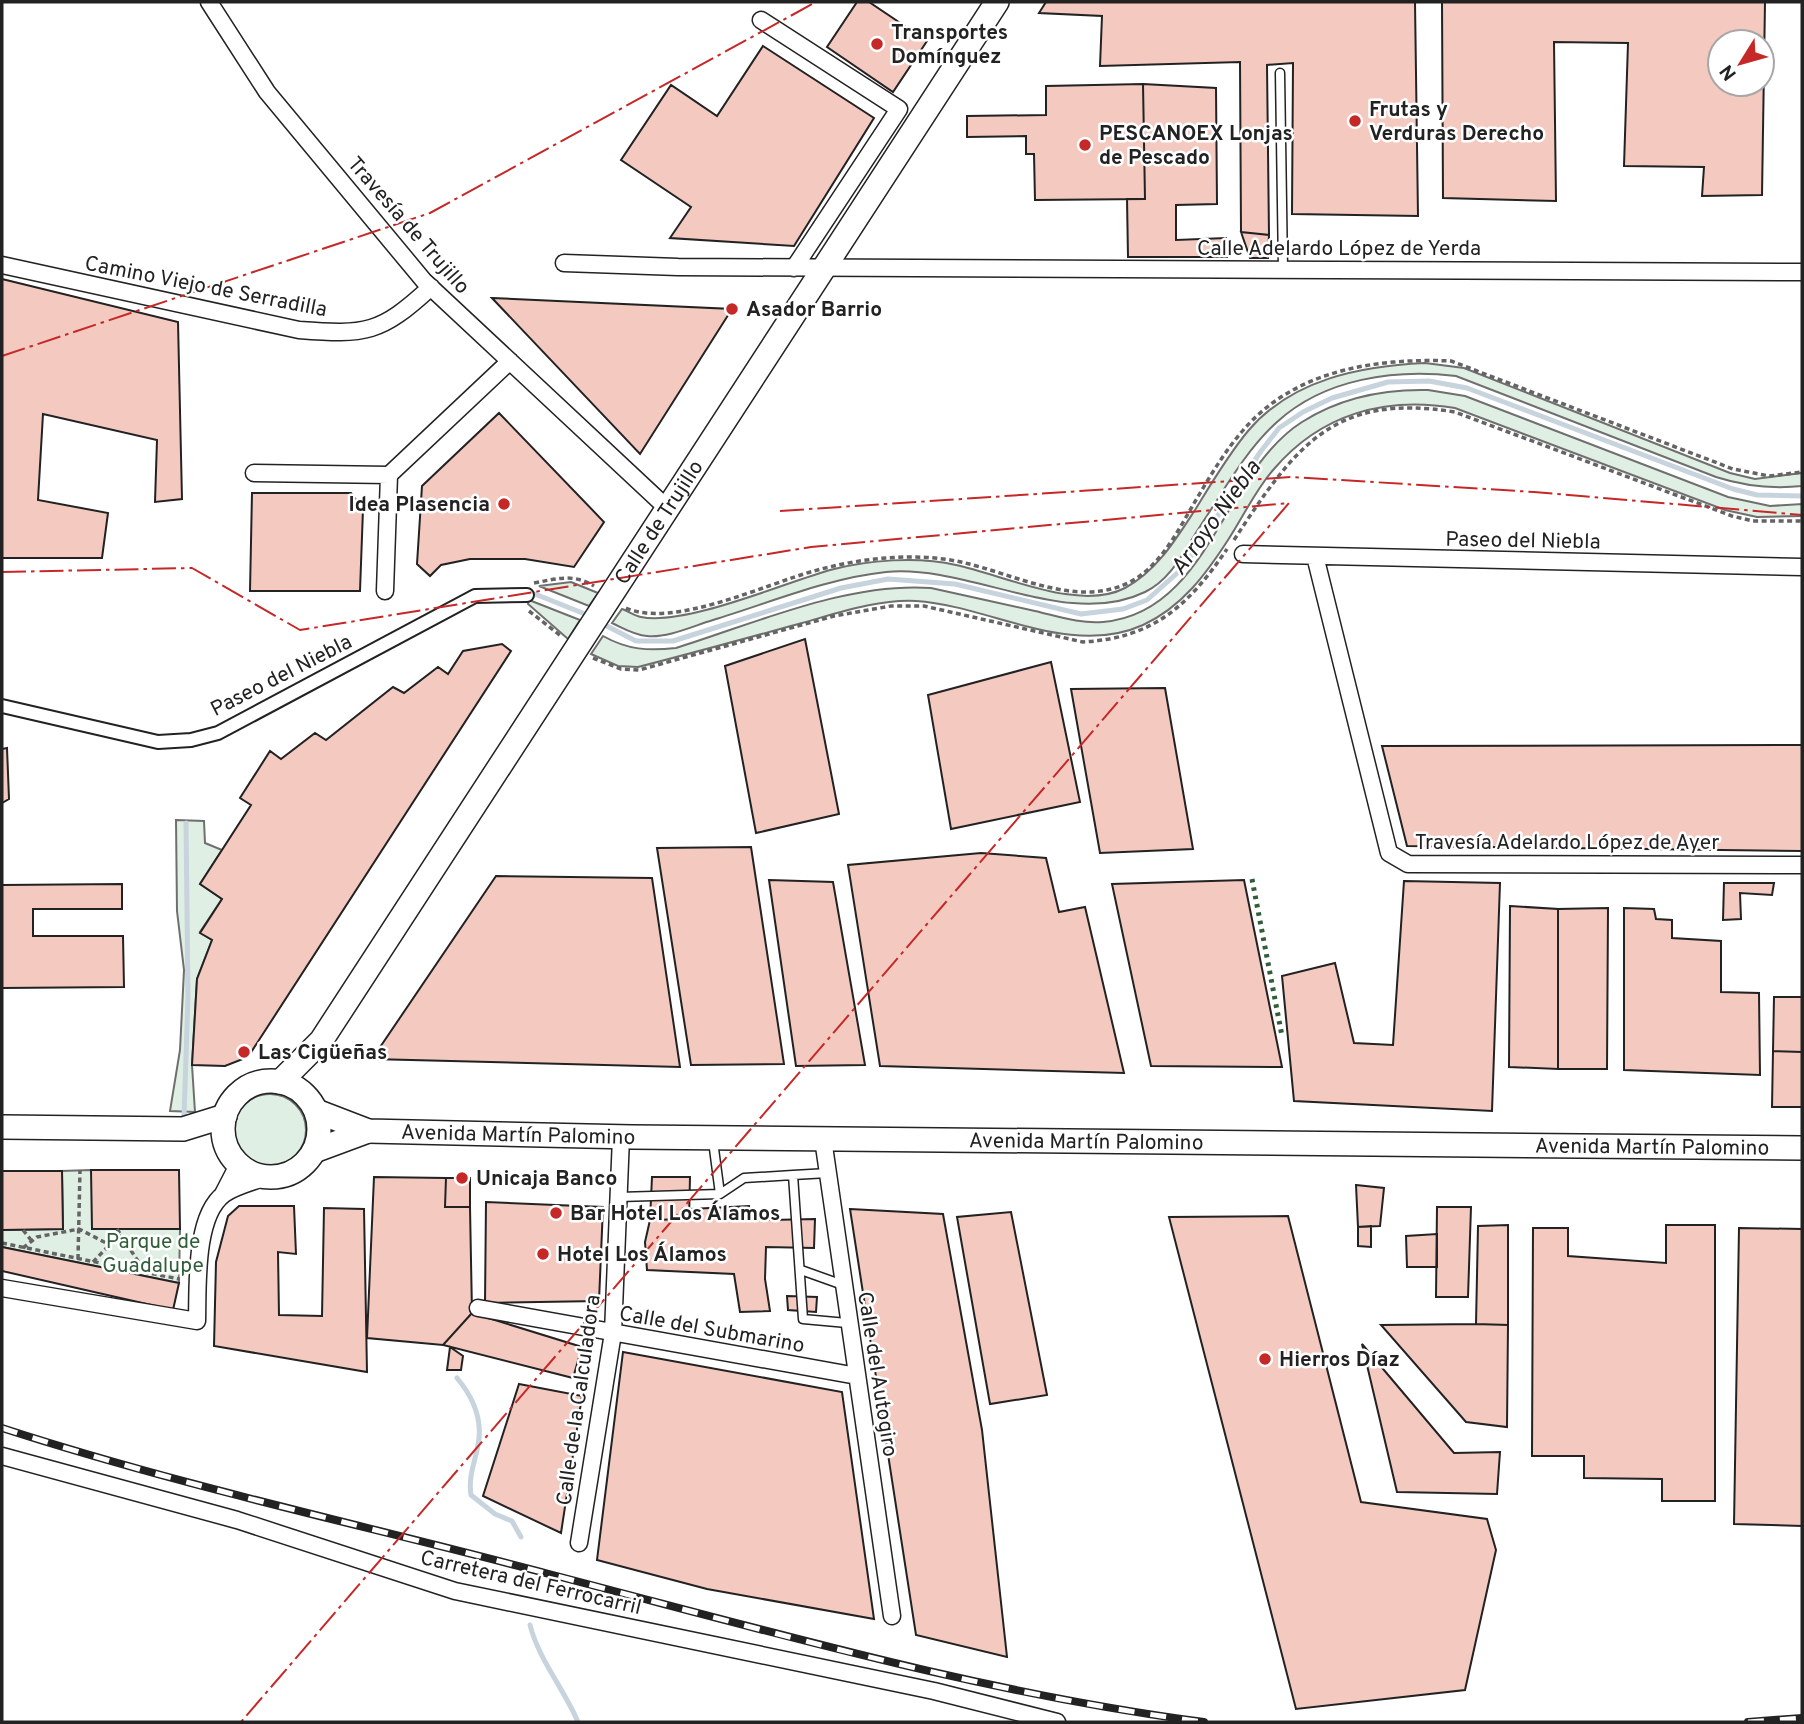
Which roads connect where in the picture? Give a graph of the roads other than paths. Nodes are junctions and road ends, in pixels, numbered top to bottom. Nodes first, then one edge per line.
1 (209, 2) edge
2 (997, 2) edge
3 (761, 20) dead end
4 (1280, 73) dead end
5 (564, 263) dead end
6 (2, 265) edge
7 (823, 267) junction
8 (794, 268) junction
9 (1283, 269) junction
10 (1802, 272) edge
11 (431, 287) junction
12 (510, 361) junction
13 (254, 473) dead end
14 (389, 475) junction
15 (667, 509) junction
16 (1243, 554) dead end
17 (1315, 556) junction
18 (1802, 567) edge
19 (385, 591) dead end
20 (527, 595) road end
21 (2, 706) edge
22 (1802, 865) edge
23 (321, 1041) junction
24 (280, 1082) junction
25 (309, 1102) junction
26 (225, 1115) junction
27 (2, 1127) edge
28 (183, 1129) junction
29 (368, 1131) junction
30 (621, 1136) junction
31 (713, 1138) junction
32 (823, 1139) junction
33 (1802, 1148) edge
34 (314, 1151) junction
35 (232, 1156) junction
36 (828, 1173) junction
37 (793, 1175) junction
38 (265, 1177) junction
39 (223, 1194) junction
40 (720, 1194) junction
41 (619, 1197) junction
42 (801, 1270) junction
43 (843, 1284) junction
44 (2, 1288) edge
45 (478, 1308) dead end
46 (847, 1324) junction
47 (613, 1333) junction
48 (857, 1376) junction
49 (2, 1456) edge
50 (579, 1543) dead end
51 (892, 1616) dead end
52 (1057, 1722) edge

1 - 11 street, Travesía de Trujillo
2 - 7 main road, Calle de Trujillo
3 - 8 street
4 - 9 lane
5 - 8 street, Calle Adelardo López de Yerda
6 - 11 street, Camino Viejo de Serradilla
7 - 8 street, Calle Adelardo López de Yerda
7 - 9 street, Calle Adelardo López de Yerda
7 - 15 main road, Calle de Trujillo
9 - 10 street, Calle Adelardo López de Yerda
11 - 12 street, Travesía de Trujillo
12 - 14 street
12 - 15 street, Travesía de Trujillo
13 - 14 street
14 - 19 street
15 - 23 main road, Calle de Trujillo
16 - 17 street, Paseo del Niebla
17 - 18 street, Paseo del Niebla
17 - 22 street, Travesía Adelardo López de Ayer
20 - 21 street, Paseo del Niebla
23 - 24 main road
23 - 25 main road
24 - 25 main road
24 - 26 main road
25 - 29 main road, Avenida Martín Palomino
25 - 34 main road
26 - 28 main road
26 - 35 main road
27 - 28 main road
28 - 35 main road
29 - 30 main road, Avenida Martín Palomino
29 - 34 main road, Avenida Martín Palomino
30 - 31 main road, Avenida Martín Palomino
30 - 41 street, Calle de la Calculadora
31 - 32 main road, Avenida Martín Palomino
31 - 40 lane
32 - 33 main road, Avenida Martín Palomino
32 - 36 street, Calle del Autogiro
34 - 38 main road
35 - 38 main road
35 - 39 street
36 - 37 lane
36 - 43 street, Calle del Autogiro
37 - 40 lane
37 - 42 lane
38 - 39 street
39 - 44 street
40 - 41 lane
41 - 47 street, Calle de la Calculadora
42 - 43 lane
42 - 46 lane
43 - 46 street, Calle del Autogiro
45 - 47 street, Calle del Submarino
46 - 48 street, Calle del Autogiro
47 - 48 street, Calle del Submarino
47 - 50 street, Calle de la Calculadora
48 - 51 street, Calle del Autogiro
49 - 52 street, Carretera del Ferrocarril

